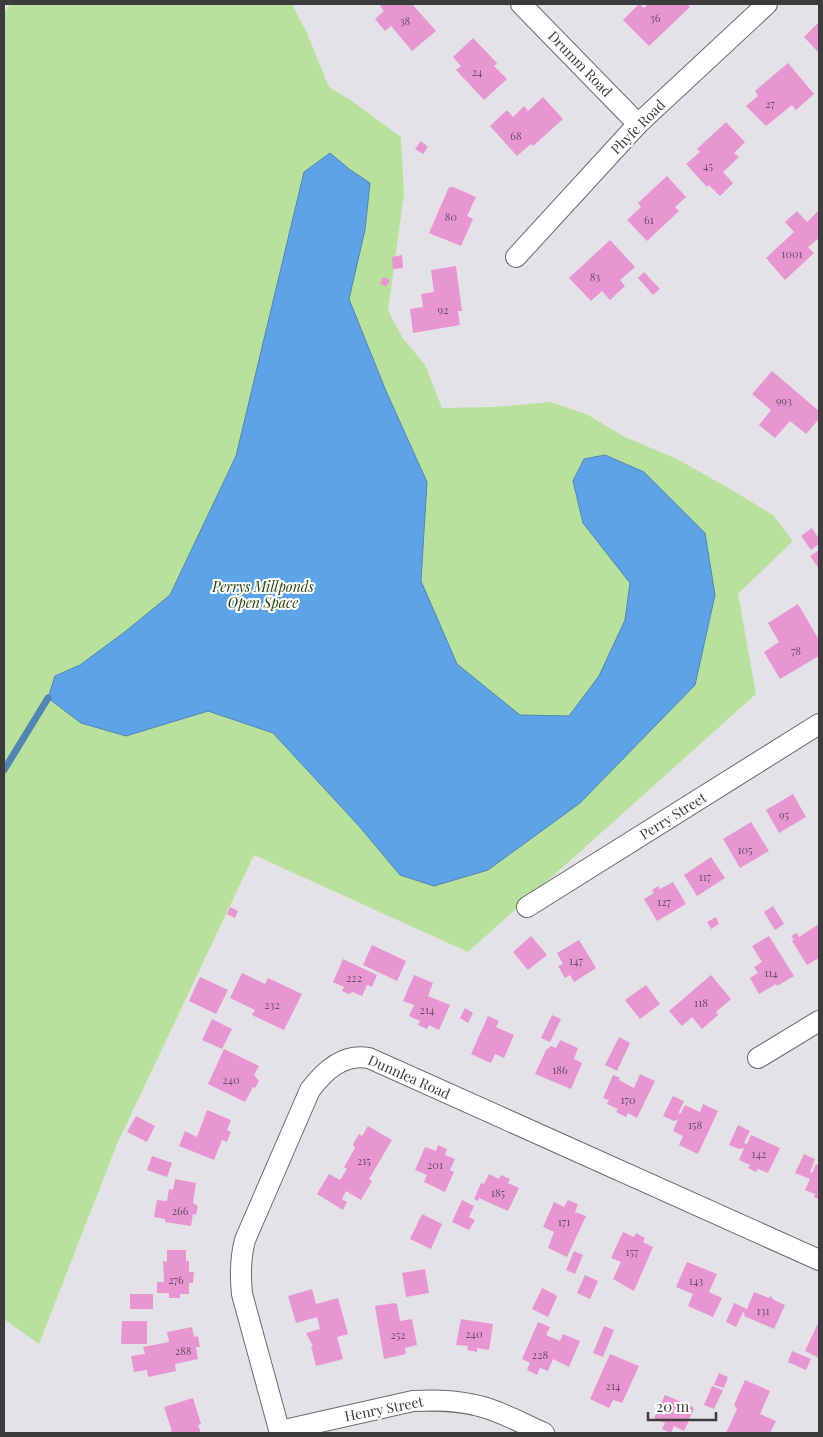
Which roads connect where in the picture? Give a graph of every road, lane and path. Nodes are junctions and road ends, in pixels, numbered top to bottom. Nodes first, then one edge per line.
1 (521, 4) edge
2 (767, 4) edge
3 (638, 124) junction
4 (516, 257) dead end
5 (819, 724) edge
6 (527, 907) dead end
7 (819, 1020) edge
8 (758, 1058) dead end
9 (819, 1260) edge
10 (280, 1432) edge
11 (544, 1433) edge

1 - 3 street, Drumm Road
2 - 3 street, Phyfe Road
3 - 4 street, Phyfe Road
5 - 6 street, Perry Street
7 - 8 street
9 - 10 street, Dunnlea Road
10 - 11 street, Henry Street

